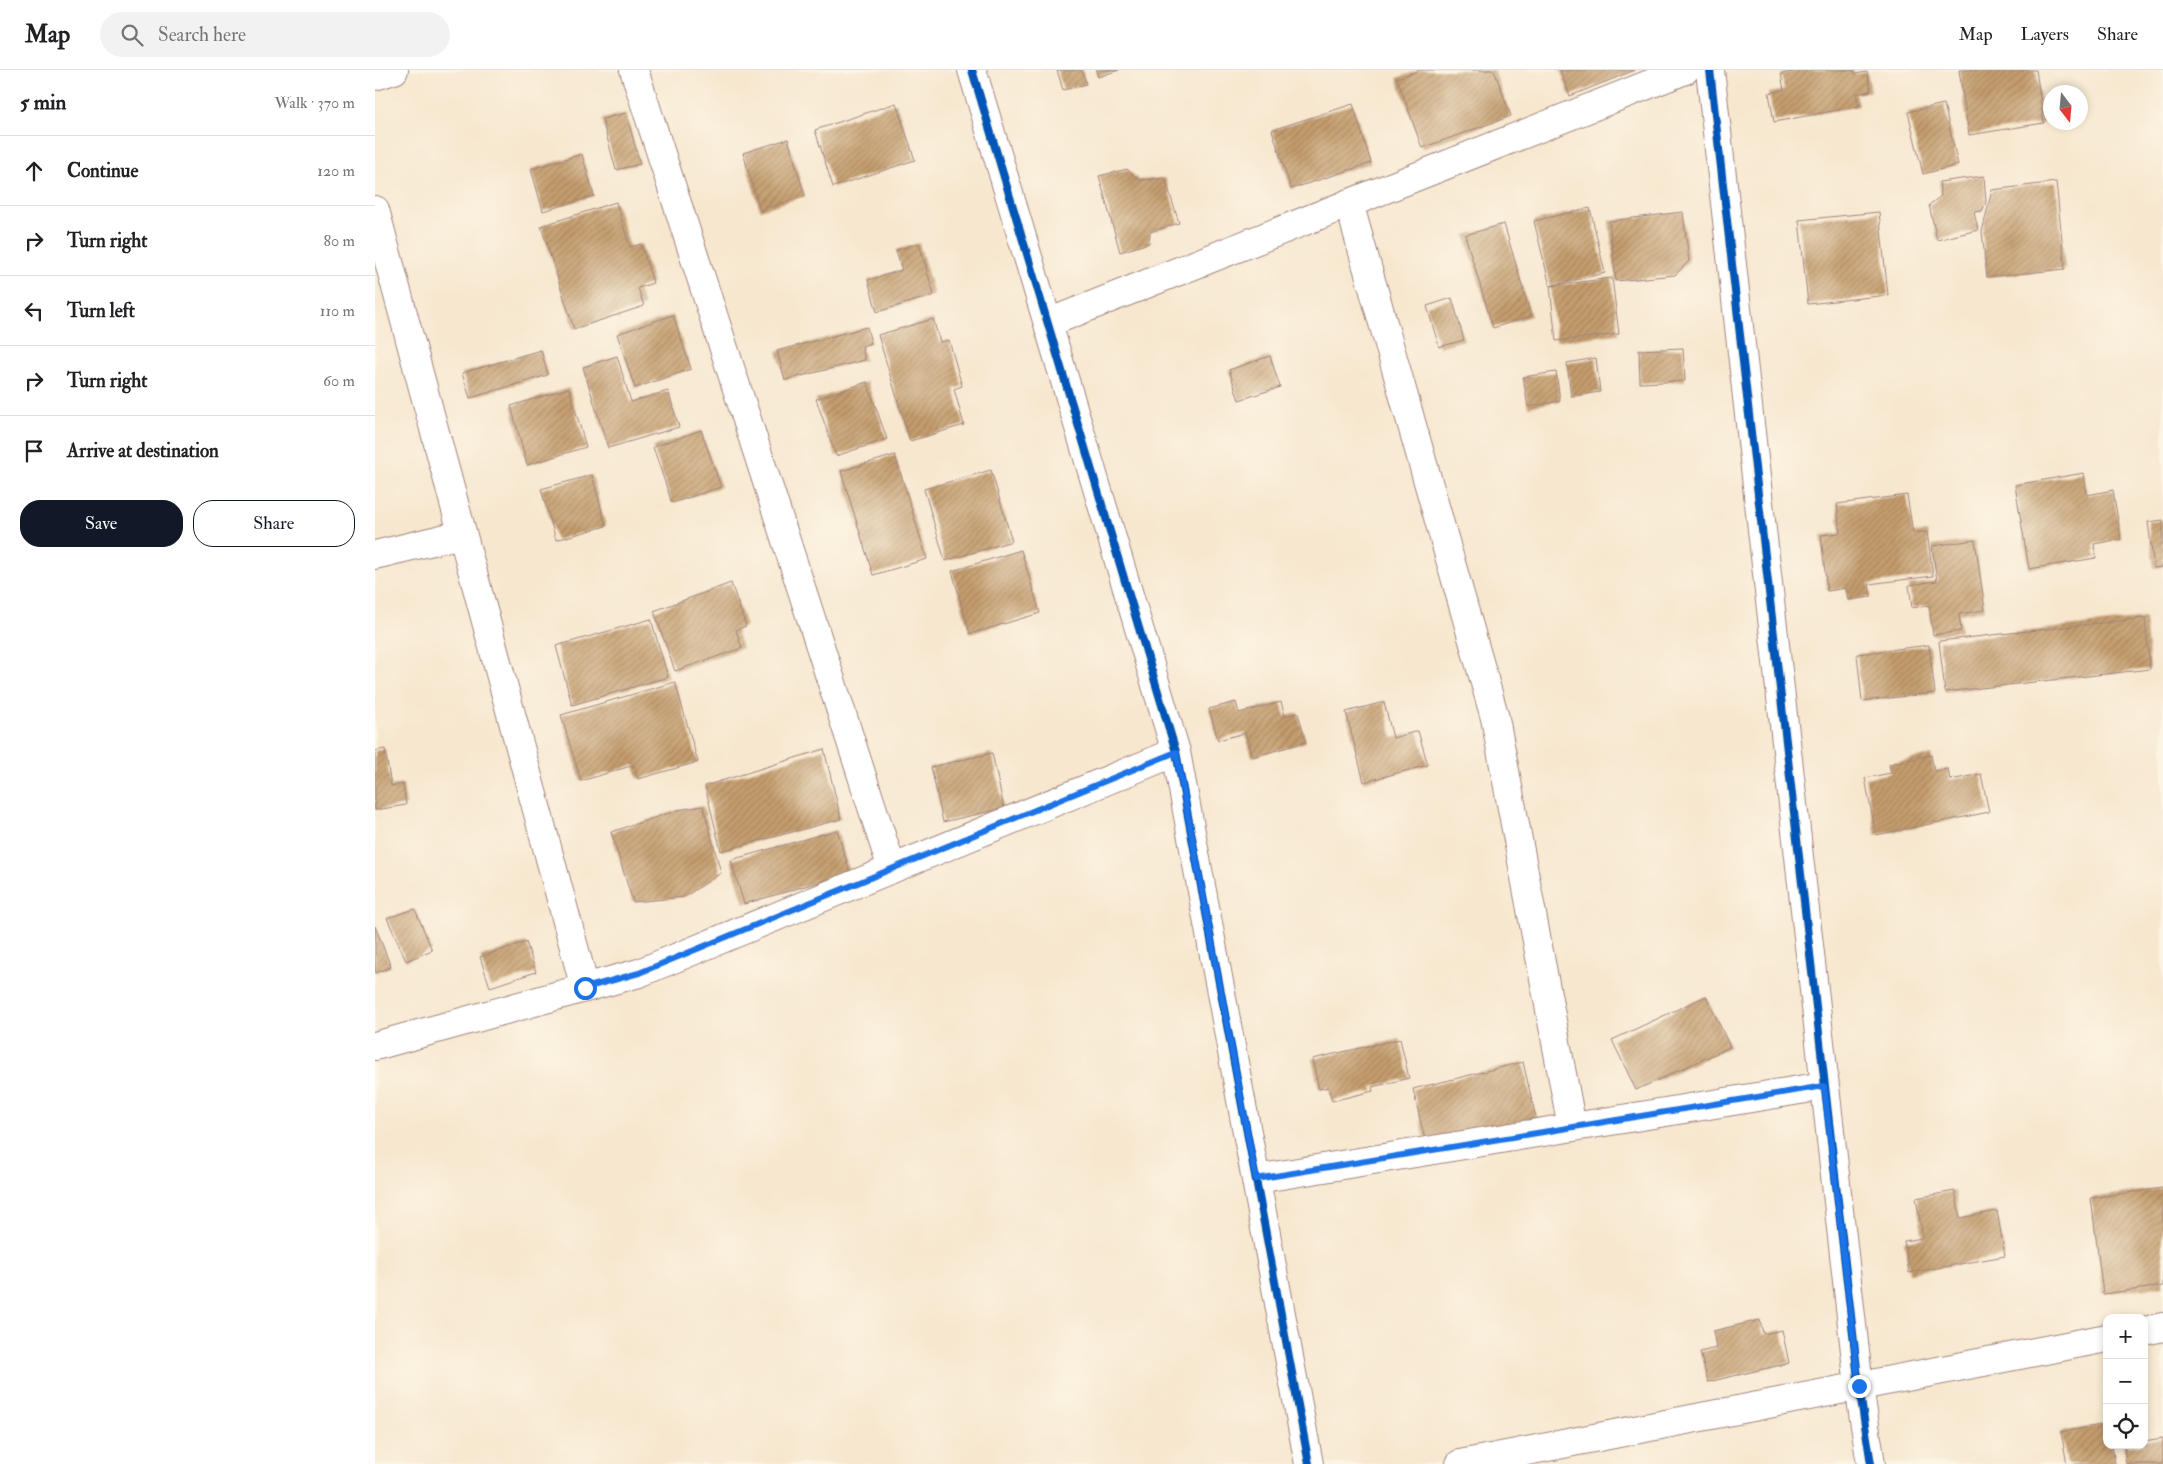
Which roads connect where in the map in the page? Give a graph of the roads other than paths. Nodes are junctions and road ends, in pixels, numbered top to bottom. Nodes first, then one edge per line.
1 (394, 70) edge
2 (634, 70) edge
3 (972, 70) edge
4 (1685, 70) edge
5 (1710, 70) edge
6 (375, 76) edge
7 (1349, 203) junction
8 (375, 210) edge
9 (1048, 323) junction
10 (462, 534) junction
11 (375, 555) edge
12 (1176, 752) junction
13 (892, 869) junction
14 (585, 988) junction
15 (375, 1046) edge
16 (1824, 1086) junction
17 (1572, 1128) junction
18 (1256, 1179) junction
19 (2163, 1327) edge
20 (2148, 1330) edge
21 (2103, 1339) edge
22 (1859, 1386) junction
23 (1309, 1464) edge
24 (1460, 1464) edge
25 (1871, 1464) edge

1 - 6 street
2 - 13 street
3 - 9 street
4 - 7 street
5 - 16 street
7 - 9 street
7 - 17 street
8 - 10 street
9 - 12 street
10 - 11 street
10 - 14 street
12 - 13 street
12 - 18 street
13 - 14 street
14 - 15 street
16 - 17 street
16 - 22 street
17 - 18 street
18 - 23 street
19 - 20 street
21 - 22 street
22 - 24 street
22 - 25 street

